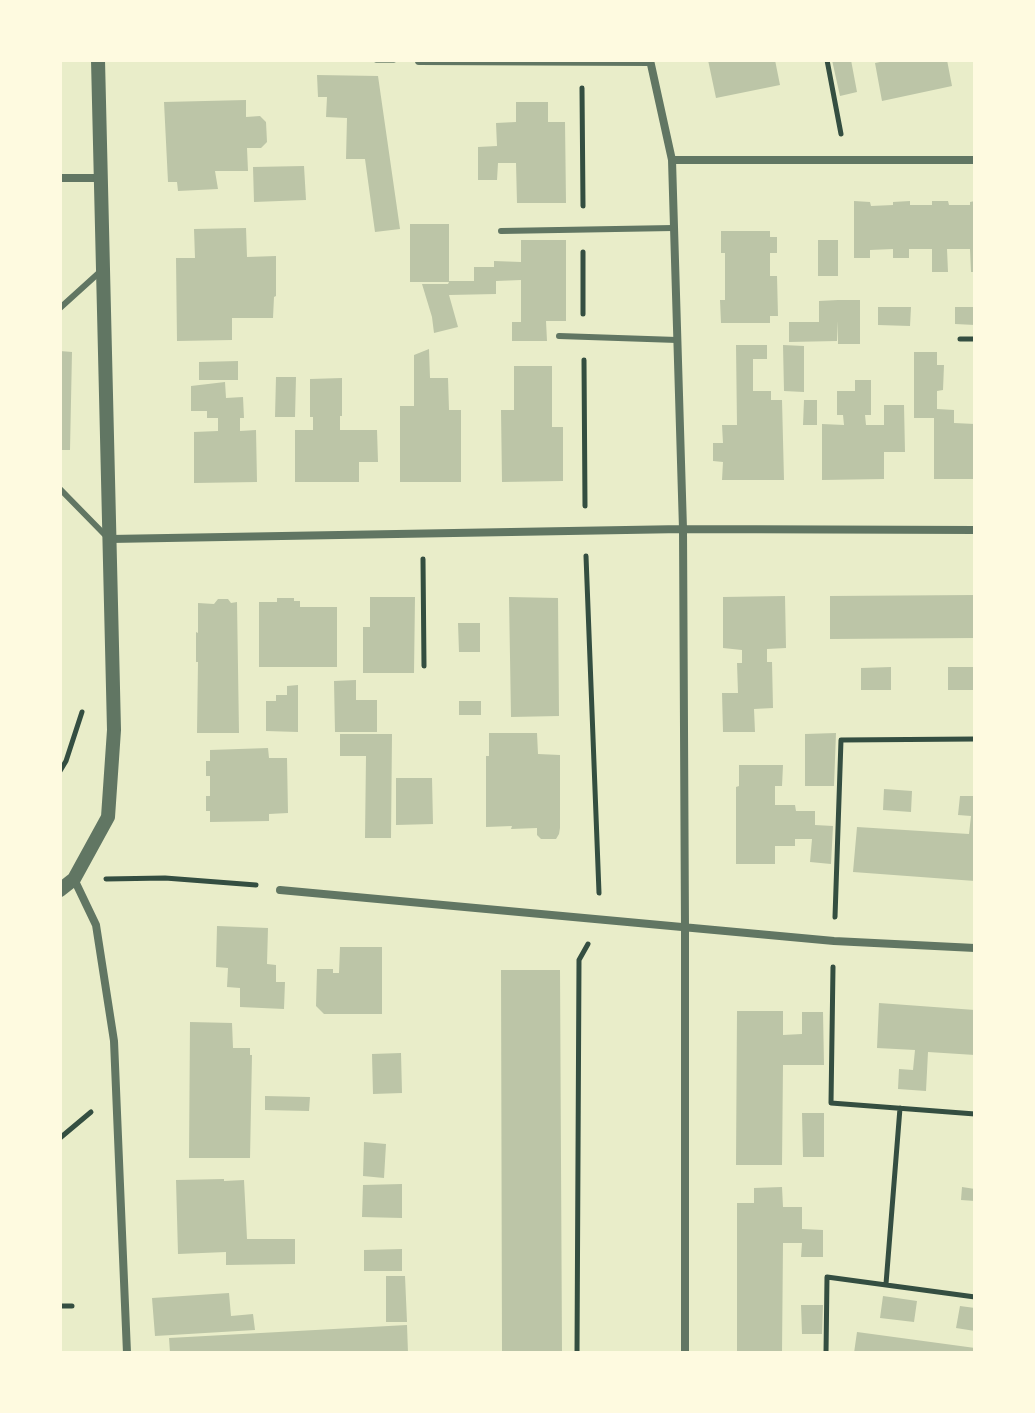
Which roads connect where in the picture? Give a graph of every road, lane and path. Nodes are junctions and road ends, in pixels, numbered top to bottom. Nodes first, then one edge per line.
1 (98, 60) edge
2 (827, 60) edge
3 (419, 61) edge
4 (650, 61) edge
5 (582, 62) junction
6 (672, 160) junction
7 (846, 160) junction
8 (975, 160) edge
9 (60, 178) edge
10 (102, 178) junction
11 (673, 228) junction
12 (583, 230) junction
13 (501, 231) dead end
14 (104, 267) junction
15 (60, 308) edge
16 (559, 336) dead end
17 (583, 337) junction
18 (960, 339) dead end
19 (975, 339) edge
20 (677, 340) junction
21 (60, 489) edge
22 (683, 529) junction
23 (975, 530) edge
24 (585, 531) junction
25 (423, 534) junction
26 (110, 539) junction
27 (424, 666) dead end
28 (975, 739) edge
29 (74, 879) junction
30 (60, 890) edge
31 (280, 890) joint
32 (600, 920) junction
33 (685, 928) junction
34 (834, 941) junction
35 (975, 948) edge
36 (900, 1108) junction
37 (975, 1114) edge
38 (886, 1284) junction
39 (975, 1297) edge
40 (60, 1306) edge
41 (72, 1306) dead end
42 (127, 1353) edge
43 (577, 1353) edge
44 (685, 1353) edge
45 (826, 1353) edge

1 - 10 street
2 - 7 path
3 - 5 street
4 - 5 street
4 - 6 street
5 - 12 path
6 - 7 street
6 - 11 street
7 - 8 street
9 - 10 street
10 - 14 street
11 - 12 lane
11 - 20 street
12 - 13 lane
12 - 17 path
14 - 15 lane
14 - 26 street
16 - 17 lane
17 - 20 lane
17 - 24 path
18 - 19 path
20 - 22 street
21 - 26 lane
22 - 23 street
22 - 24 street
22 - 33 street
24 - 25 street
24 - 32 path
25 - 26 street
25 - 27 path
26 - 29 street
28 - 34 path
29 - 30 street
29 - 31 path
29 - 42 street
31 - 32 street
32 - 33 street
32 - 43 path
33 - 34 street
33 - 44 street
34 - 35 street
34 - 36 path
36 - 37 path
36 - 38 path
38 - 39 path
38 - 45 path
40 - 41 path

